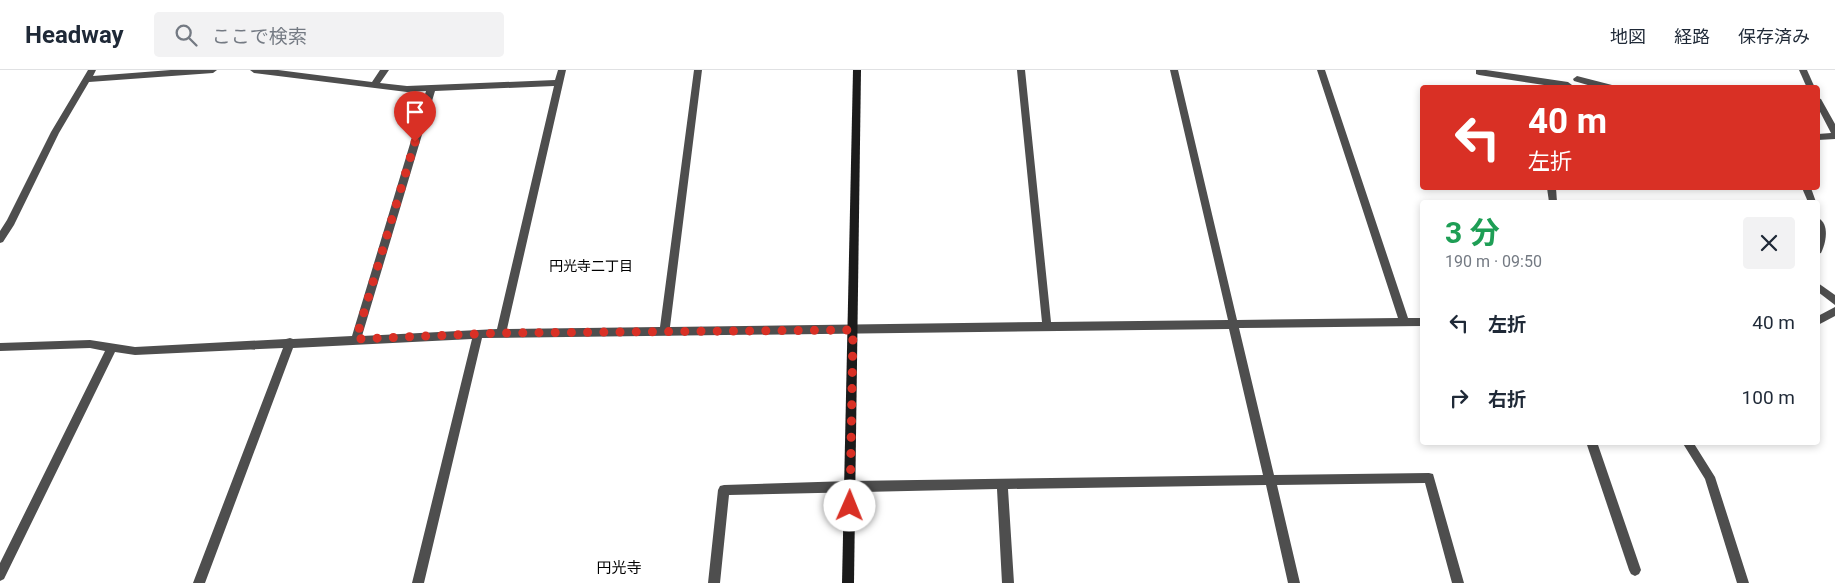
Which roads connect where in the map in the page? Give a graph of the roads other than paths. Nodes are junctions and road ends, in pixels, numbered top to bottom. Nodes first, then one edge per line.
1 (92, 70) edge
2 (213, 70) edge
3 (254, 70) edge
4 (384, 70) edge
5 (562, 70) edge
6 (698, 70) edge
7 (857, 70) edge
8 (1021, 70) edge
9 (1174, 70) edge
10 (1322, 70) edge
11 (1803, 70) edge
12 (1479, 72) dead end
13 (1575, 74) edge
14 (87, 79) junction
15 (559, 84) junction
16 (374, 85) junction
17 (1562, 85) edge
18 (1569, 85) edge
19 (1604, 85) edge
20 (1810, 85) edge
21 (430, 89) junction
22 (1820, 105) edge
23 (1835, 132) edge
24 (1835, 136) edge
25 (1820, 137) edge
26 (1820, 230) edge
27 (0, 239) edge
28 (1820, 244) edge
29 (1820, 289) edge
30 (1835, 301) edge
31 (1835, 312) edge
32 (1820, 320) edge
33 (1404, 322) junction
34 (1420, 322) edge
35 (1235, 324) junction
36 (1047, 327) junction
37 (853, 330) junction
38 (664, 331) junction
39 (501, 333) junction
40 (478, 334) junction
41 (356, 339) junction
42 (290, 342) junction
43 (0, 347) edge
44 (112, 347) junction
45 (1592, 445) edge
46 (1689, 445) edge
47 (1270, 480) junction
48 (1002, 484) junction
49 (850, 486) junction
50 (1634, 570) dead end
51 (0, 576) edge
52 (199, 583) edge
53 (418, 583) edge
54 (714, 583) edge
55 (848, 583) edge
56 (1008, 583) edge
57 (1294, 583) edge
58 (1458, 583) edge
59 (1743, 583) edge

1 - 14 street
2 - 14 street
3 - 16 street
4 - 16 street
5 - 15 street
6 - 38 street
7 - 37 street
8 - 36 street
9 - 35 street
10 - 33 street
11 - 20 street
12 - 17 street
13 - 18 street
13 - 19 street
14 - 27 street
15 - 21 street
15 - 39 street
16 - 21 street
21 - 41 street
22 - 23 street
24 - 25 street
26 - 28 street
29 - 30 street
31 - 32 street
33 - 34 street
33 - 35 street
35 - 36 street
35 - 47 street
36 - 37 street
37 - 38 street
37 - 49 street
38 - 39 street
39 - 40 street
40 - 41 street
40 - 53 street
41 - 42 street
42 - 44 street
42 - 52 street
43 - 44 street
44 - 51 street
45 - 50 street
46 - 59 street
47 - 48 street
47 - 57 street
47 - 58 street
48 - 49 street
48 - 56 street
49 - 54 street
49 - 55 street

